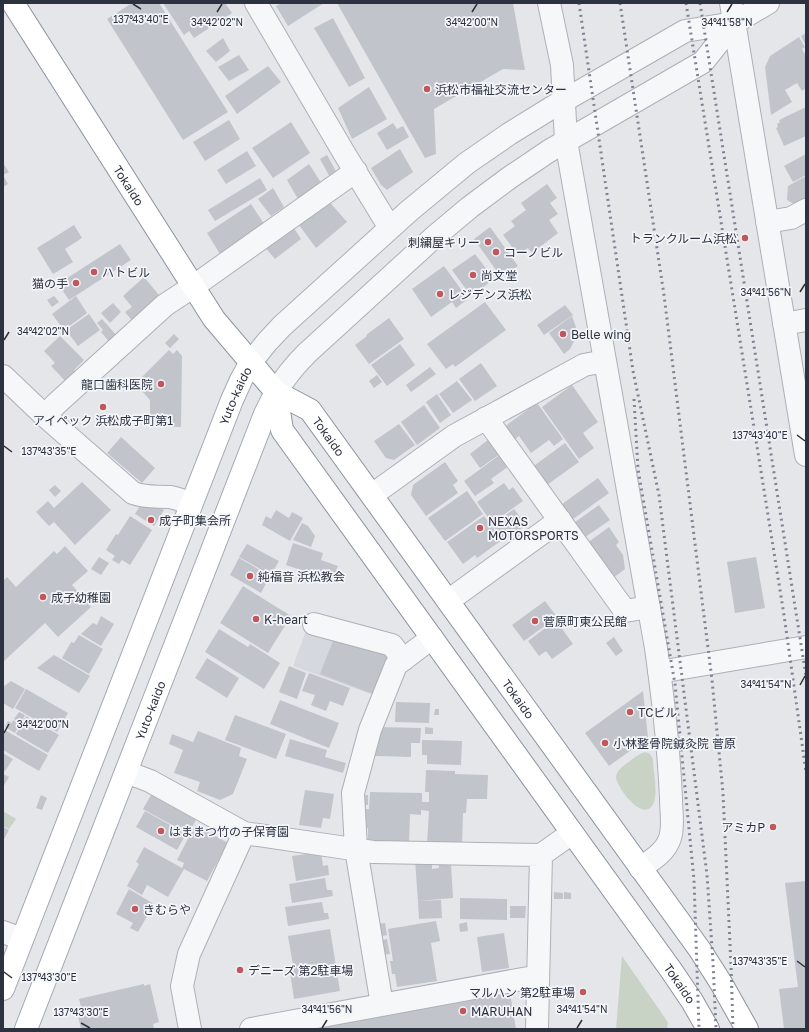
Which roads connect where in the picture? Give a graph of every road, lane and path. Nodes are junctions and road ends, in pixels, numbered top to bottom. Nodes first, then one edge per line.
1 (13, 3) edge
2 (256, 3) edge
3 (549, 3) edge
4 (768, 3) edge
5 (732, 13) edge
6 (564, 100) junction
7 (566, 141) junction
8 (356, 171) junction
9 (806, 210) edge
10 (767, 222) junction
11 (390, 228) junction
12 (194, 286) junction
13 (806, 320) edge
14 (784, 324) junction
15 (605, 361) junction
16 (251, 362) junction
17 (3, 376) edge
18 (276, 392) junction
19 (45, 416) junction
20 (486, 418) junction
21 (806, 455) edge
22 (372, 495) junction
23 (191, 504) junction
24 (560, 520) junction
25 (448, 601) junction
26 (649, 607) junction
27 (314, 624) dead end
28 (432, 638) junction
29 (806, 647) edge
30 (403, 660) junction
31 (660, 672) junction
32 (126, 772) junction
33 (244, 833) junction
34 (572, 833) junction
35 (356, 850) junction
36 (541, 855) junction
37 (640, 868) junction
38 (13, 935) edge
39 (538, 978) junction
40 (3, 989) edge
41 (382, 1005) junction
42 (26, 1029) edge
43 (190, 1029) edge
44 (251, 1029) edge
45 (537, 1029) edge
46 (708, 1029) edge
47 (747, 1029) edge

1 - 12 main road, Tokaido
2 - 8 street
3 - 6 street
4 - 5 street
5 - 6 street
5 - 7 street
5 - 10 street
6 - 7 street
6 - 11 street
7 - 15 street
7 - 18 street
8 - 11 street
8 - 12 street
9 - 10 street
10 - 14 street
11 - 16 street
12 - 16 main road, Tokaido
12 - 19 street
13 - 14 street
14 - 21 street
15 - 20 street
15 - 26 street
16 - 18 main road, Tokaido
16 - 23 main road, Yuto-kaido
17 - 19 street
18 - 22 main road, Tokaido
18 - 28 main road, Tokaido
18 - 32 main road, Yuto-kaido
19 - 23 street
20 - 22 street
20 - 24 street
22 - 25 main road, Tokaido
23 - 38 main road, Yuto-kaido
24 - 25 street
24 - 26 street
25 - 37 main road, Tokaido
26 - 31 street
27 - 30 street
28 - 30 street
28 - 34 main road, Tokaido
29 - 31 street
30 - 35 street
31 - 37 street
32 - 33 street
32 - 42 main road, Yuto-kaido
33 - 35 street
33 - 43 street
34 - 36 street
34 - 46 main road, Tokaido
35 - 36 street
35 - 41 street
36 - 39 street
37 - 47 main road, Tokaido
38 - 40 main road, Yuto-kaido
39 - 41 street
39 - 45 street
41 - 44 street

